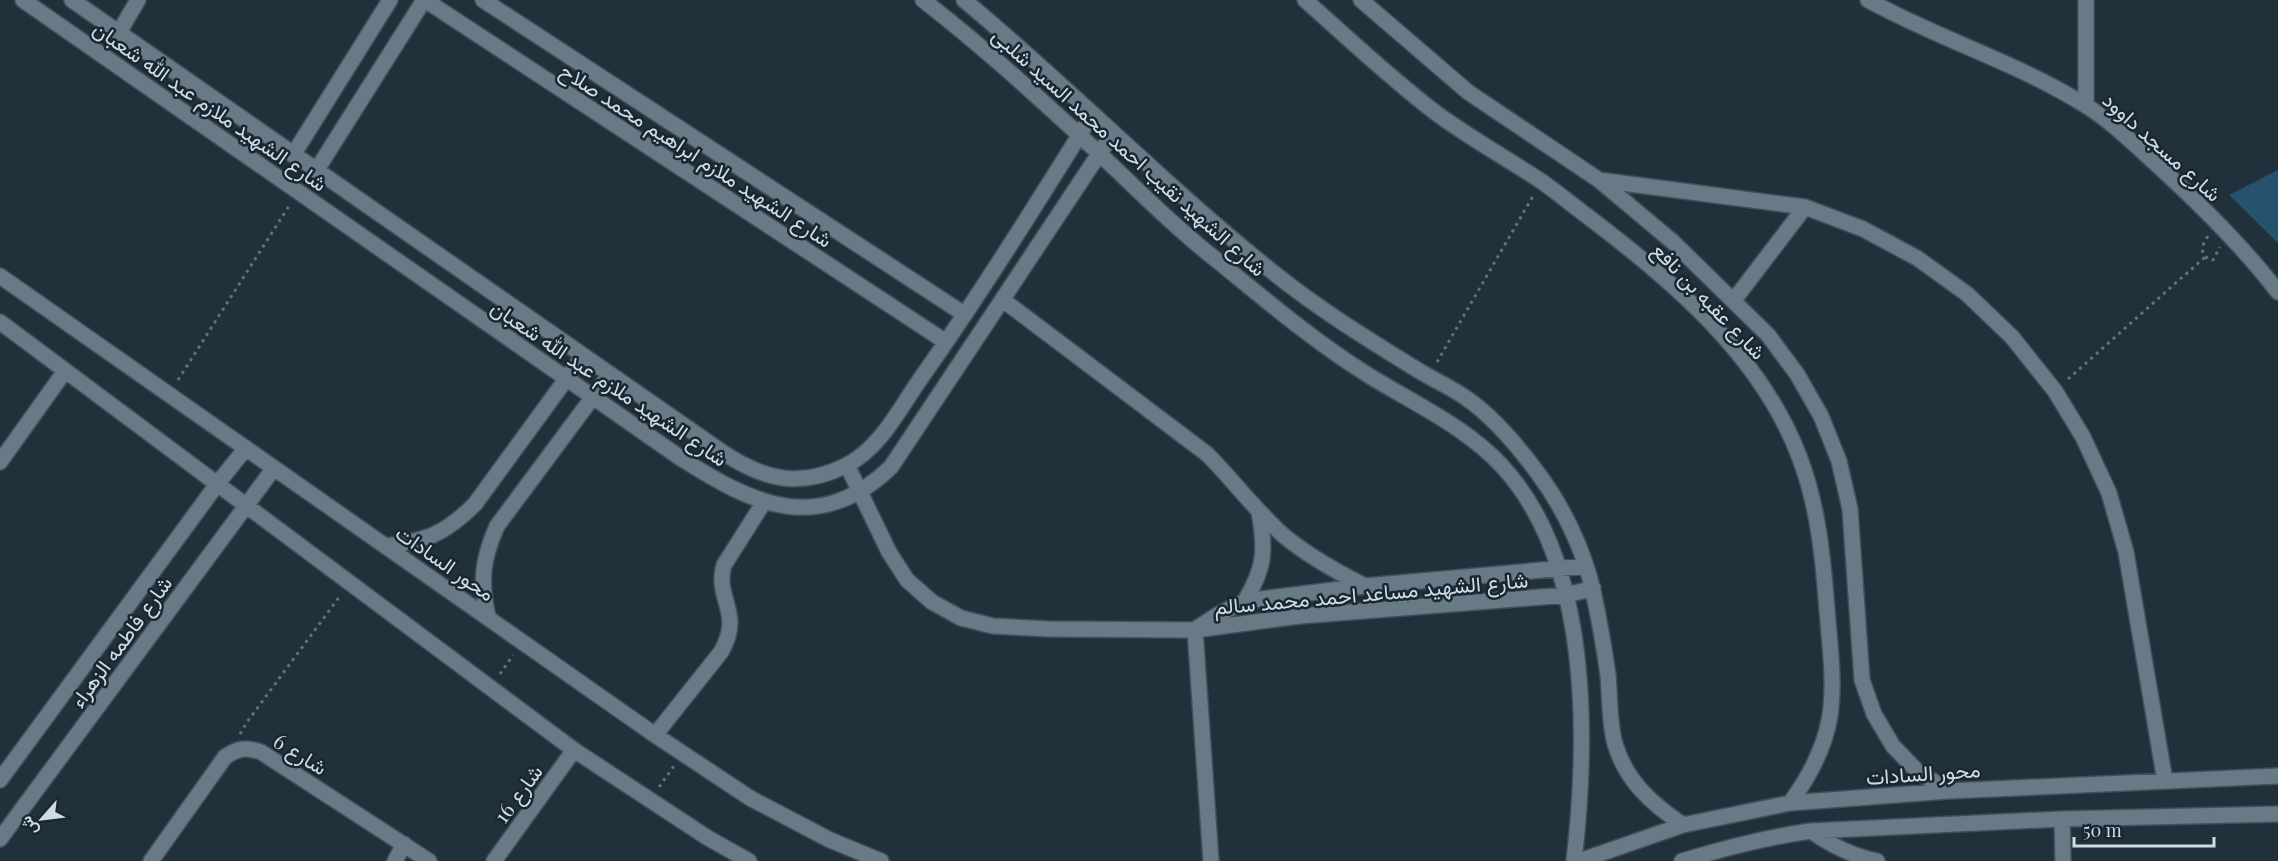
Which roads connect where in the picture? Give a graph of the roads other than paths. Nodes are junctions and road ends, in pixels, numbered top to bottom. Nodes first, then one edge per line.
1 (23, 0) edge
2 (72, 0) edge
3 (138, 0) edge
4 (390, 0) edge
5 (425, 0) edge
6 (483, 0) edge
7 (923, 0) edge
8 (964, 0) edge
9 (1305, 0) edge
10 (1361, 0) edge
11 (1868, 0) edge
12 (2086, 0) edge
13 (118, 34) junction
14 (2086, 106) junction
15 (1092, 115) junction
16 (1113, 133) junction
17 (1079, 135) junction
18 (1100, 154) junction
19 (293, 155) junction
20 (316, 171) junction
21 (1599, 180) junction
22 (1805, 207) junction
23 (0, 276) edge
24 (2278, 292) edge
25 (1003, 300) junction
26 (1734, 300) junction
27 (964, 314) junction
28 (0, 322) edge
29 (946, 342) junction
30 (583, 356) junction
31 (65, 371) junction
32 (610, 374) junction
33 (566, 379) junction
34 (593, 398) junction
35 (246, 448) junction
36 (0, 462) edge
37 (847, 465) junction
38 (274, 468) junction
39 (218, 483) junction
40 (860, 492) junction
41 (764, 502) junction
42 (247, 505) junction
43 (1259, 512) junction
44 (387, 546) junction
45 (1586, 566) junction
46 (1559, 568) junction
47 (1365, 586) junction
48 (1593, 588) junction
49 (1567, 596) junction
50 (1245, 601) junction
51 (488, 617) junction
52 (1195, 630) junction
53 (655, 735) junction
54 (574, 750) junction
55 (2278, 776) edge
56 (0, 780) edge
57 (2165, 781) junction
58 (1949, 791) junction
59 (1790, 803) junction
60 (2278, 814) edge
61 (2062, 819) junction
62 (1683, 825) junction
63 (1811, 831) junction
64 (0, 839) edge
65 (404, 844) junction
66 (151, 861) edge
67 (395, 861) edge
68 (429, 861) edge
69 (494, 861) edge
70 (749, 861) edge
71 (881, 861) edge
72 (1211, 861) edge
73 (1574, 861) edge
74 (1579, 861) edge
75 (1682, 861) edge
76 (1877, 861) edge
77 (2063, 861) edge

1 - 33 street, شارع الشهيد ملازم عبد الله شعبان
2 - 13 street, شارع الشهيد ملازم عبد الله شعبان
3 - 13 street
4 - 19 street
5 - 20 street
5 - 29 street, شارع الشهيد ملازم ابراهيم محمد صلاح
6 - 27 street, شارع الشهيد ملازم ابراهيم محمد صلاح
7 - 17 street, شارع الشهيد نقيب احمد محمد السيد شلبى
8 - 15 street, شارع الشهيد نقيب احمد محمد السيد شلبى
9 - 59 street, شارع عقبه بن نافع
10 - 21 street, شارع عقبه بن نافع
11 - 14 street, شارع مسجد داوود
12 - 14 street
13 - 19 street, شارع الشهيد ملازم عبد الله شعبان
14 - 24 street, شارع مسجد داوود
15 - 16 street, شارع الشهيد نقيب احمد محمد السيد شلبى
15 - 17 street, شارع الشهيد ملازم عبد الله شعبان
16 - 18 street, شارع الشهيد ملازم عبد الله شعبان
16 - 45 street, شارع الشهيد نقيب احمد محمد السيد شلبى
17 - 18 street, شارع الشهيد نقيب احمد محمد السيد شلبى
17 - 27 street, شارع الشهيد ملازم عبد الله شعبان
18 - 25 street, شارع الشهيد ملازم عبد الله شعبان
18 - 46 street, شارع الشهيد نقيب احمد محمد السيد شلبى
19 - 20 street, شارع الشهيد ملازم عبد الله شعبان
20 - 30 street, شارع الشهيد ملازم عبد الله شعبان
21 - 22 street
21 - 26 street, شارع عقبه بن نافع
22 - 26 street
22 - 57 street
23 - 35 street, محور السادات
25 - 40 street, شارع الشهيد ملازم عبد الله شعبان
25 - 43 street
26 - 58 street, شارع عقبه بن نافع
27 - 29 street, شارع الشهيد ملازم عبد الله شعبان
28 - 31 street
29 - 37 street, شارع الشهيد ملازم عبد الله شعبان
30 - 32 street, شارع الشهيد ملازم عبد الله شعبان
30 - 33 street
31 - 36 street
31 - 39 street
32 - 34 street
32 - 37 street, شارع الشهيد ملازم عبد الله شعبان
33 - 34 street, شارع الشهيد ملازم عبد الله شعبان
33 - 44 street
34 - 41 street, شارع الشهيد ملازم عبد الله شعبان
34 - 51 street
35 - 38 street, محور السادات
35 - 39 street, شارع فاطمه الزهراء
37 - 40 street
38 - 42 street, شارع فاطمه الزهراء
38 - 44 street, محور السادات
39 - 42 street
39 - 56 street, شارع فاطمه الزهراء
40 - 41 street, شارع الشهيد ملازم عبد الله شعبان
40 - 52 street
41 - 53 street
42 - 54 street
42 - 64 street, شارع فاطمه الزهراء
43 - 47 street
43 - 50 street
44 - 51 street, محور السادات
45 - 46 street, شارع الشهيد مساعد احمد محمد سالم
45 - 48 street, شارع الشهيد نقيب احمد محمد السيد شلبى
46 - 47 street, شارع الشهيد مساعد احمد محمد سالم
46 - 49 street, شارع الشهيد نقيب احمد محمد السيد شلبى
47 - 50 street, شارع الشهيد مساعد احمد محمد سالم
48 - 49 street, شارع الشهيد مساعد احمد محمد سالم
48 - 62 street, شارع الشهيد نقيب احمد محمد السيد شلبى
49 - 52 street, شارع الشهيد مساعد احمد محمد سالم
49 - 73 street, شارع الشهيد نقيب احمد محمد السيد شلبى
50 - 52 street, شارع الشهيد مساعد احمد محمد سالم
51 - 53 street, محور السادات
52 - 72 street
53 - 71 street, محور السادات
54 - 69 street, شارع 16
54 - 70 street
55 - 57 street, محور السادات
57 - 58 street, محور السادات
58 - 59 street, محور السادات
59 - 62 street, محور السادات
60 - 61 street
61 - 63 street
61 - 77 street
62 - 74 street, محور السادات
63 - 75 street
63 - 76 street
65 - 66 street, شارع 6
65 - 67 street
65 - 68 street, شارع 6

